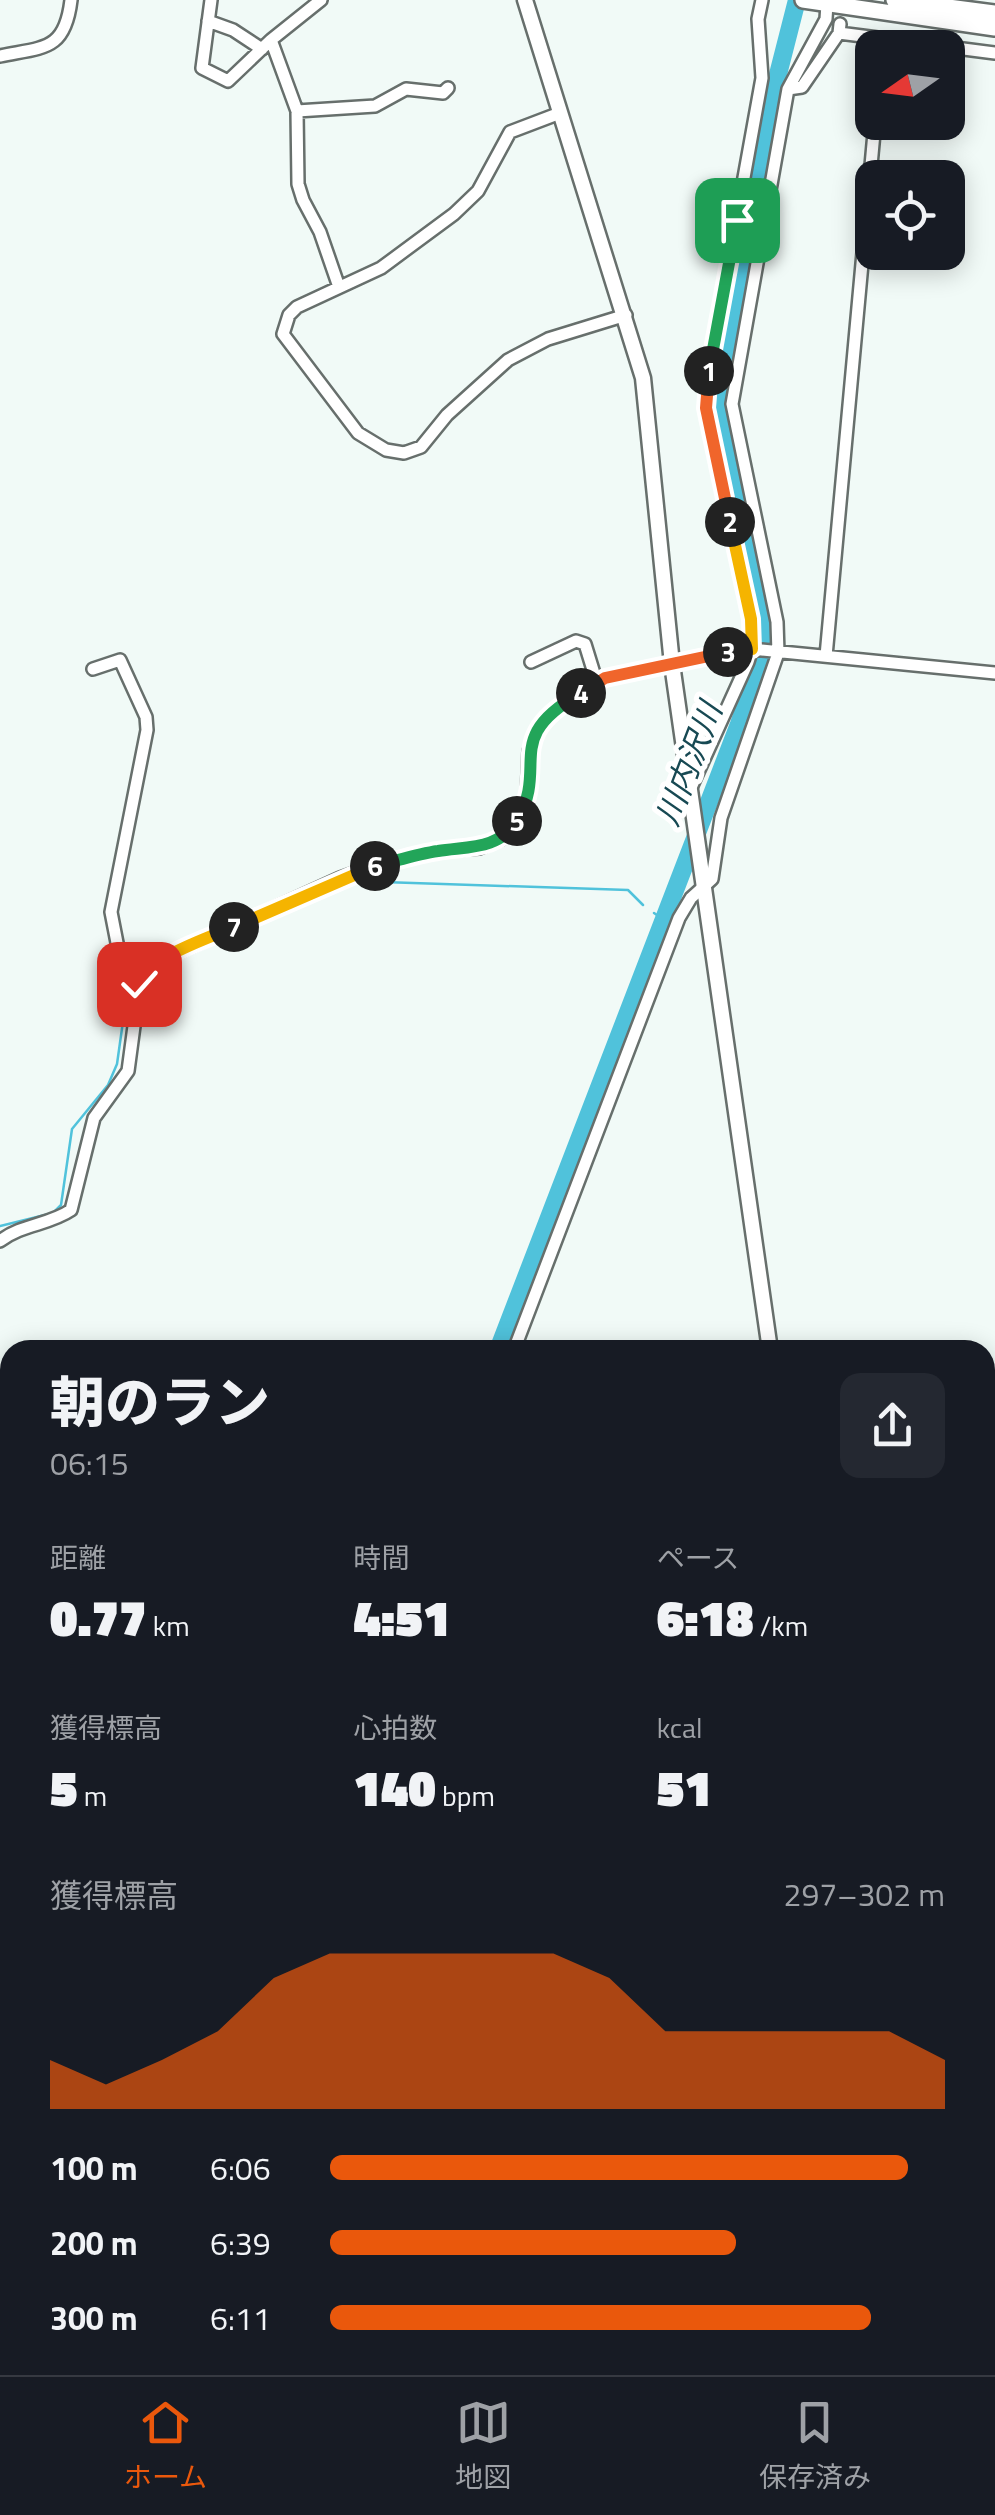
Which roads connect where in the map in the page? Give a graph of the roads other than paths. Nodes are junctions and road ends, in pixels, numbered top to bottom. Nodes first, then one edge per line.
1 (71, 0) edge
2 (210, 0) edge
3 (321, 0) edge
4 (525, 0) edge
5 (762, 0) edge
6 (894, 0) edge
7 (816, 2) edge
8 (995, 13) edge
9 (208, 21) junction
10 (995, 28) edge
11 (855, 34) edge
12 (267, 45) junction
13 (965, 50) edge
14 (995, 53) edge
15 (0, 56) edge
16 (448, 88) dead end
17 (788, 89) junction
18 (297, 111) junction
19 (560, 113) junction
20 (873, 140) edge
21 (339, 287) junction
22 (626, 315) junction
23 (754, 650) junction
24 (774, 653) junction
25 (826, 656) junction
26 (531, 662) dead end
27 (672, 664) junction
28 (93, 668) dead end
29 (995, 673) edge
30 (597, 683) junction
31 (690, 800) junction
32 (701, 880) junction
33 (141, 974) junction
34 (0, 1241) edge
35 (518, 1340) edge
36 (769, 1340) edge

1 - 15 street
2 - 9 street
3 - 12 street
4 - 19 street
5 - 23 street
6 - 8 main road
7 - 10 main road
7 - 17 street
9 - 12 street
9 - 12 street
11 - 17 street
12 - 18 street
13 - 14 street
16 - 18 street
17 - 24 street
18 - 21 street
19 - 21 street
19 - 22 street
20 - 25 street
21 - 22 street
22 - 27 street
23 - 24 street
23 - 27 street
23 - 31 street
24 - 25 street
24 - 32 street
25 - 29 street
26 - 30 street
27 - 30 street
27 - 31 street
28 - 33 street
30 - 33 street
31 - 32 street
32 - 35 street
32 - 36 street
33 - 34 street

